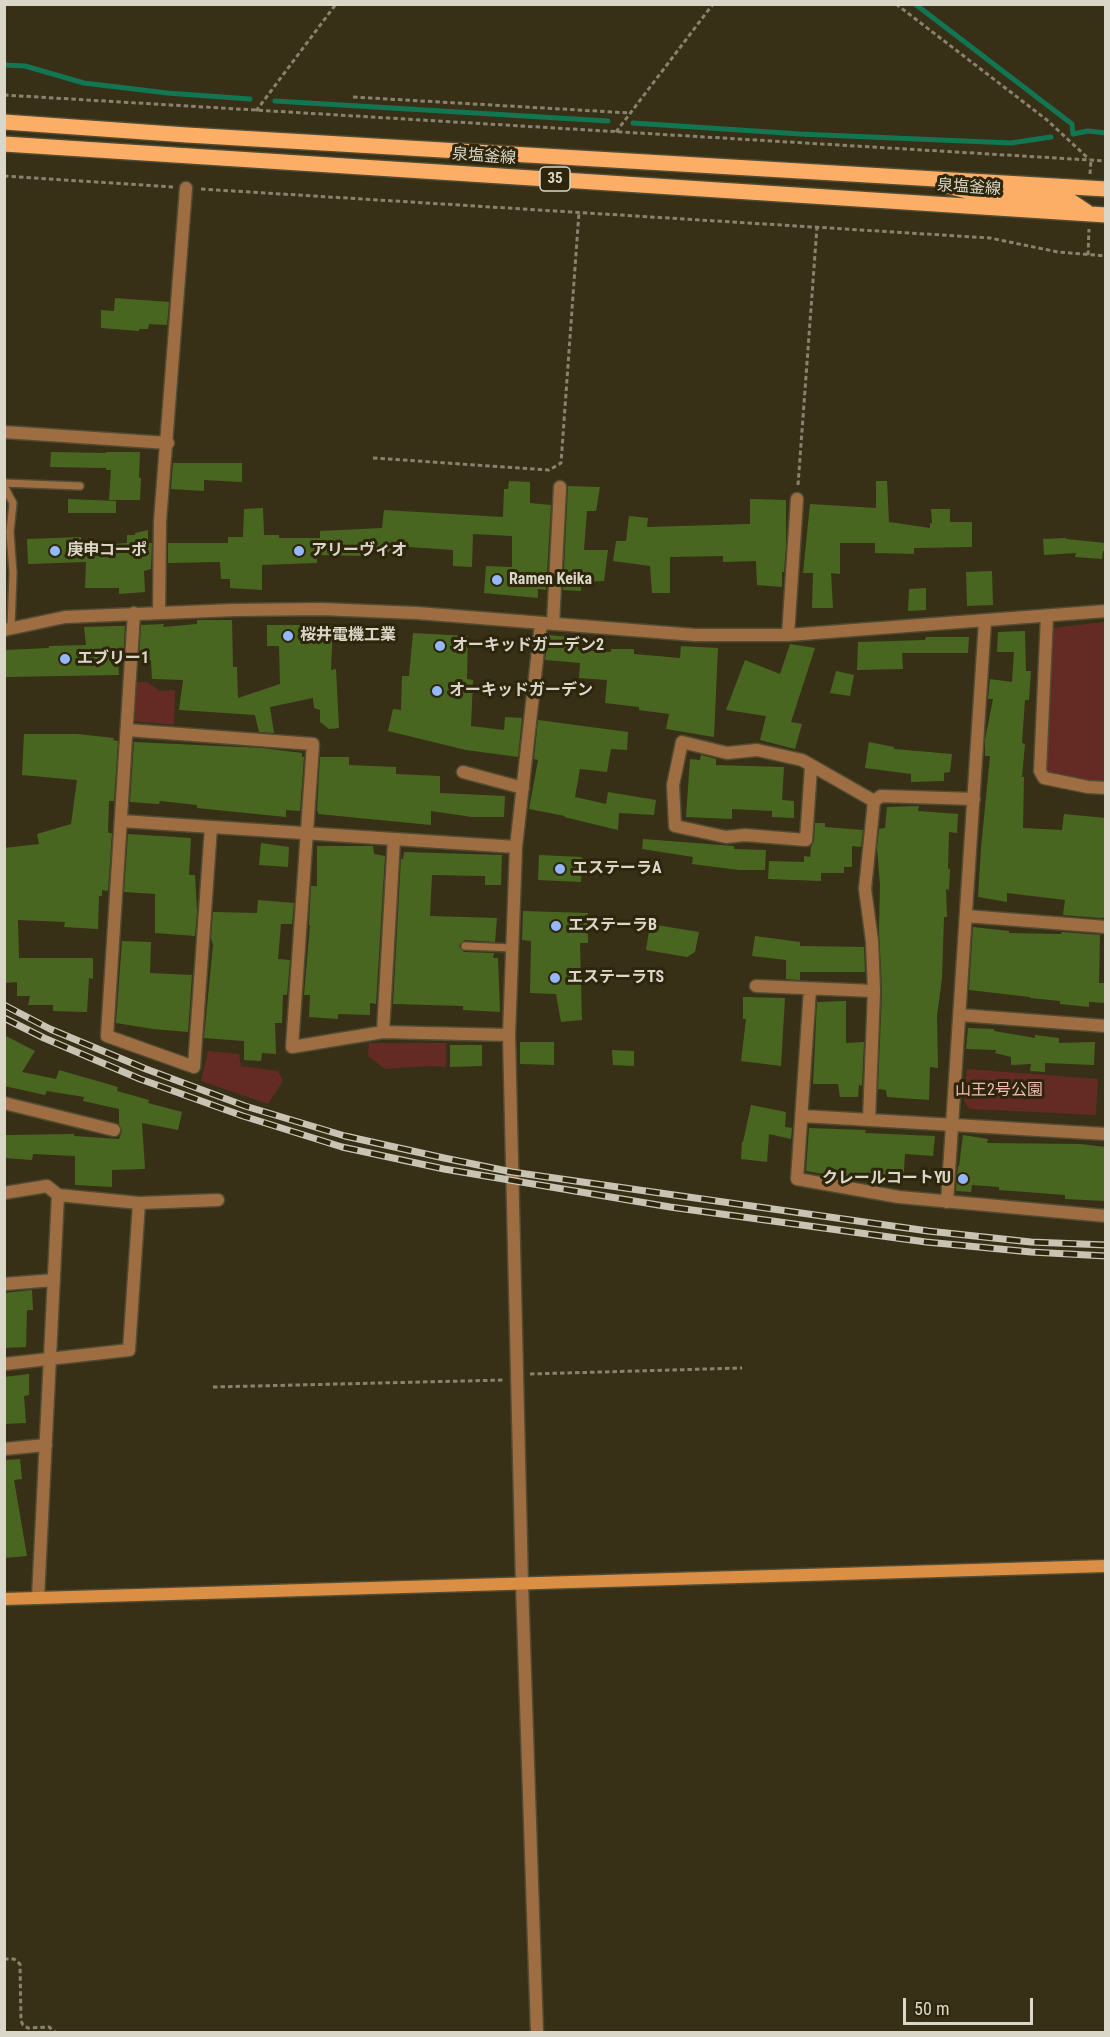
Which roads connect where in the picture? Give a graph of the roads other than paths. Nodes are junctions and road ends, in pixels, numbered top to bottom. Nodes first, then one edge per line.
1 (4, 122) edge
2 (4, 144) edge
3 (919, 178) junction
4 (186, 188) road end
5 (1089, 188) junction
6 (1106, 189) edge
7 (1106, 200) edge
8 (1098, 214) edge
9 (4, 432) edge
10 (168, 443) junction
11 (4, 484) edge
12 (80, 486) dead end
13 (560, 488) dead end
14 (797, 499) road end
15 (9, 578) edge
16 (1106, 611) edge
17 (159, 613) junction
18 (134, 614) junction
19 (1047, 617) junction
20 (985, 621) junction
21 (547, 624) junction
22 (8, 629) edge
23 (788, 635) junction
24 (126, 730) junction
25 (811, 767) junction
26 (463, 772) dead end
27 (523, 788) junction
28 (1106, 788) edge
29 (974, 800) junction
30 (874, 801) junction
31 (121, 821) junction
32 (211, 826) junction
33 (306, 833) junction
34 (394, 839) junction
35 (516, 847) junction
36 (966, 916) junction
37 (1106, 927) edge
38 (465, 946) dead end
39 (513, 948) junction
40 (756, 986) dead end
41 (810, 989) junction
42 (874, 991) junction
43 (960, 1015) junction
44 (1106, 1026) edge
45 (383, 1032) junction
46 (509, 1035) junction
47 (4, 1103) edge
48 (803, 1116) junction
49 (869, 1120) junction
50 (953, 1125) junction
51 (114, 1130) dead end
52 (1106, 1134) edge
53 (4, 1193) edge
54 (58, 1195) junction
55 (218, 1200) dead end
56 (947, 1202) junction
57 (139, 1203) junction
58 (1106, 1216) edge
59 (54, 1280) junction
60 (4, 1284) edge
61 (50, 1360) junction
62 (4, 1364) edge
63 (46, 1445) junction
64 (4, 1449) edge
65 (1106, 1566) edge
66 (522, 1584) junction
67 (38, 1598) junction
68 (4, 1599) edge
69 (537, 2032) edge

1 - 3 main road, 泉塩釜線 / 35
2 - 8 main road, 泉塩釜線 / 35
3 - 5 main road, 泉塩釜線 / 35
3 - 8 main road
4 - 10 street
5 - 6 main road, 泉塩釜線 / 35
5 - 7 main road
9 - 10 street
10 - 17 street
11 - 12 lane
11 - 15 lane
13 - 21 street
14 - 23 street
15 - 22 lane
16 - 19 street
17 - 18 street
17 - 21 street
18 - 22 street
18 - 24 street
19 - 20 street
19 - 28 street
20 - 23 street
20 - 29 street
21 - 23 street
21 - 27 street
24 - 31 street
24 - 33 street
25 - 25 street
25 - 30 street
26 - 27 street
27 - 35 street
29 - 30 street
29 - 36 street
30 - 42 street
31 - 32 street
31 - 32 street
32 - 33 street
33 - 34 street
33 - 45 street
34 - 35 street
34 - 45 street
35 - 39 street
36 - 37 street
36 - 43 street
38 - 39 lane
39 - 46 street
40 - 41 street
41 - 42 street
41 - 48 street
42 - 49 street
43 - 44 street
43 - 50 street
45 - 46 street
46 - 66 street
47 - 51 street
48 - 49 street
48 - 56 street
49 - 50 street
50 - 52 street
50 - 56 street
53 - 54 street
54 - 57 street
54 - 59 street
55 - 57 street
56 - 58 street
57 - 61 street
59 - 60 street
59 - 61 street
61 - 62 street
61 - 63 street
63 - 64 street
63 - 67 street
65 - 66 street
66 - 67 street
66 - 69 street
67 - 68 street

